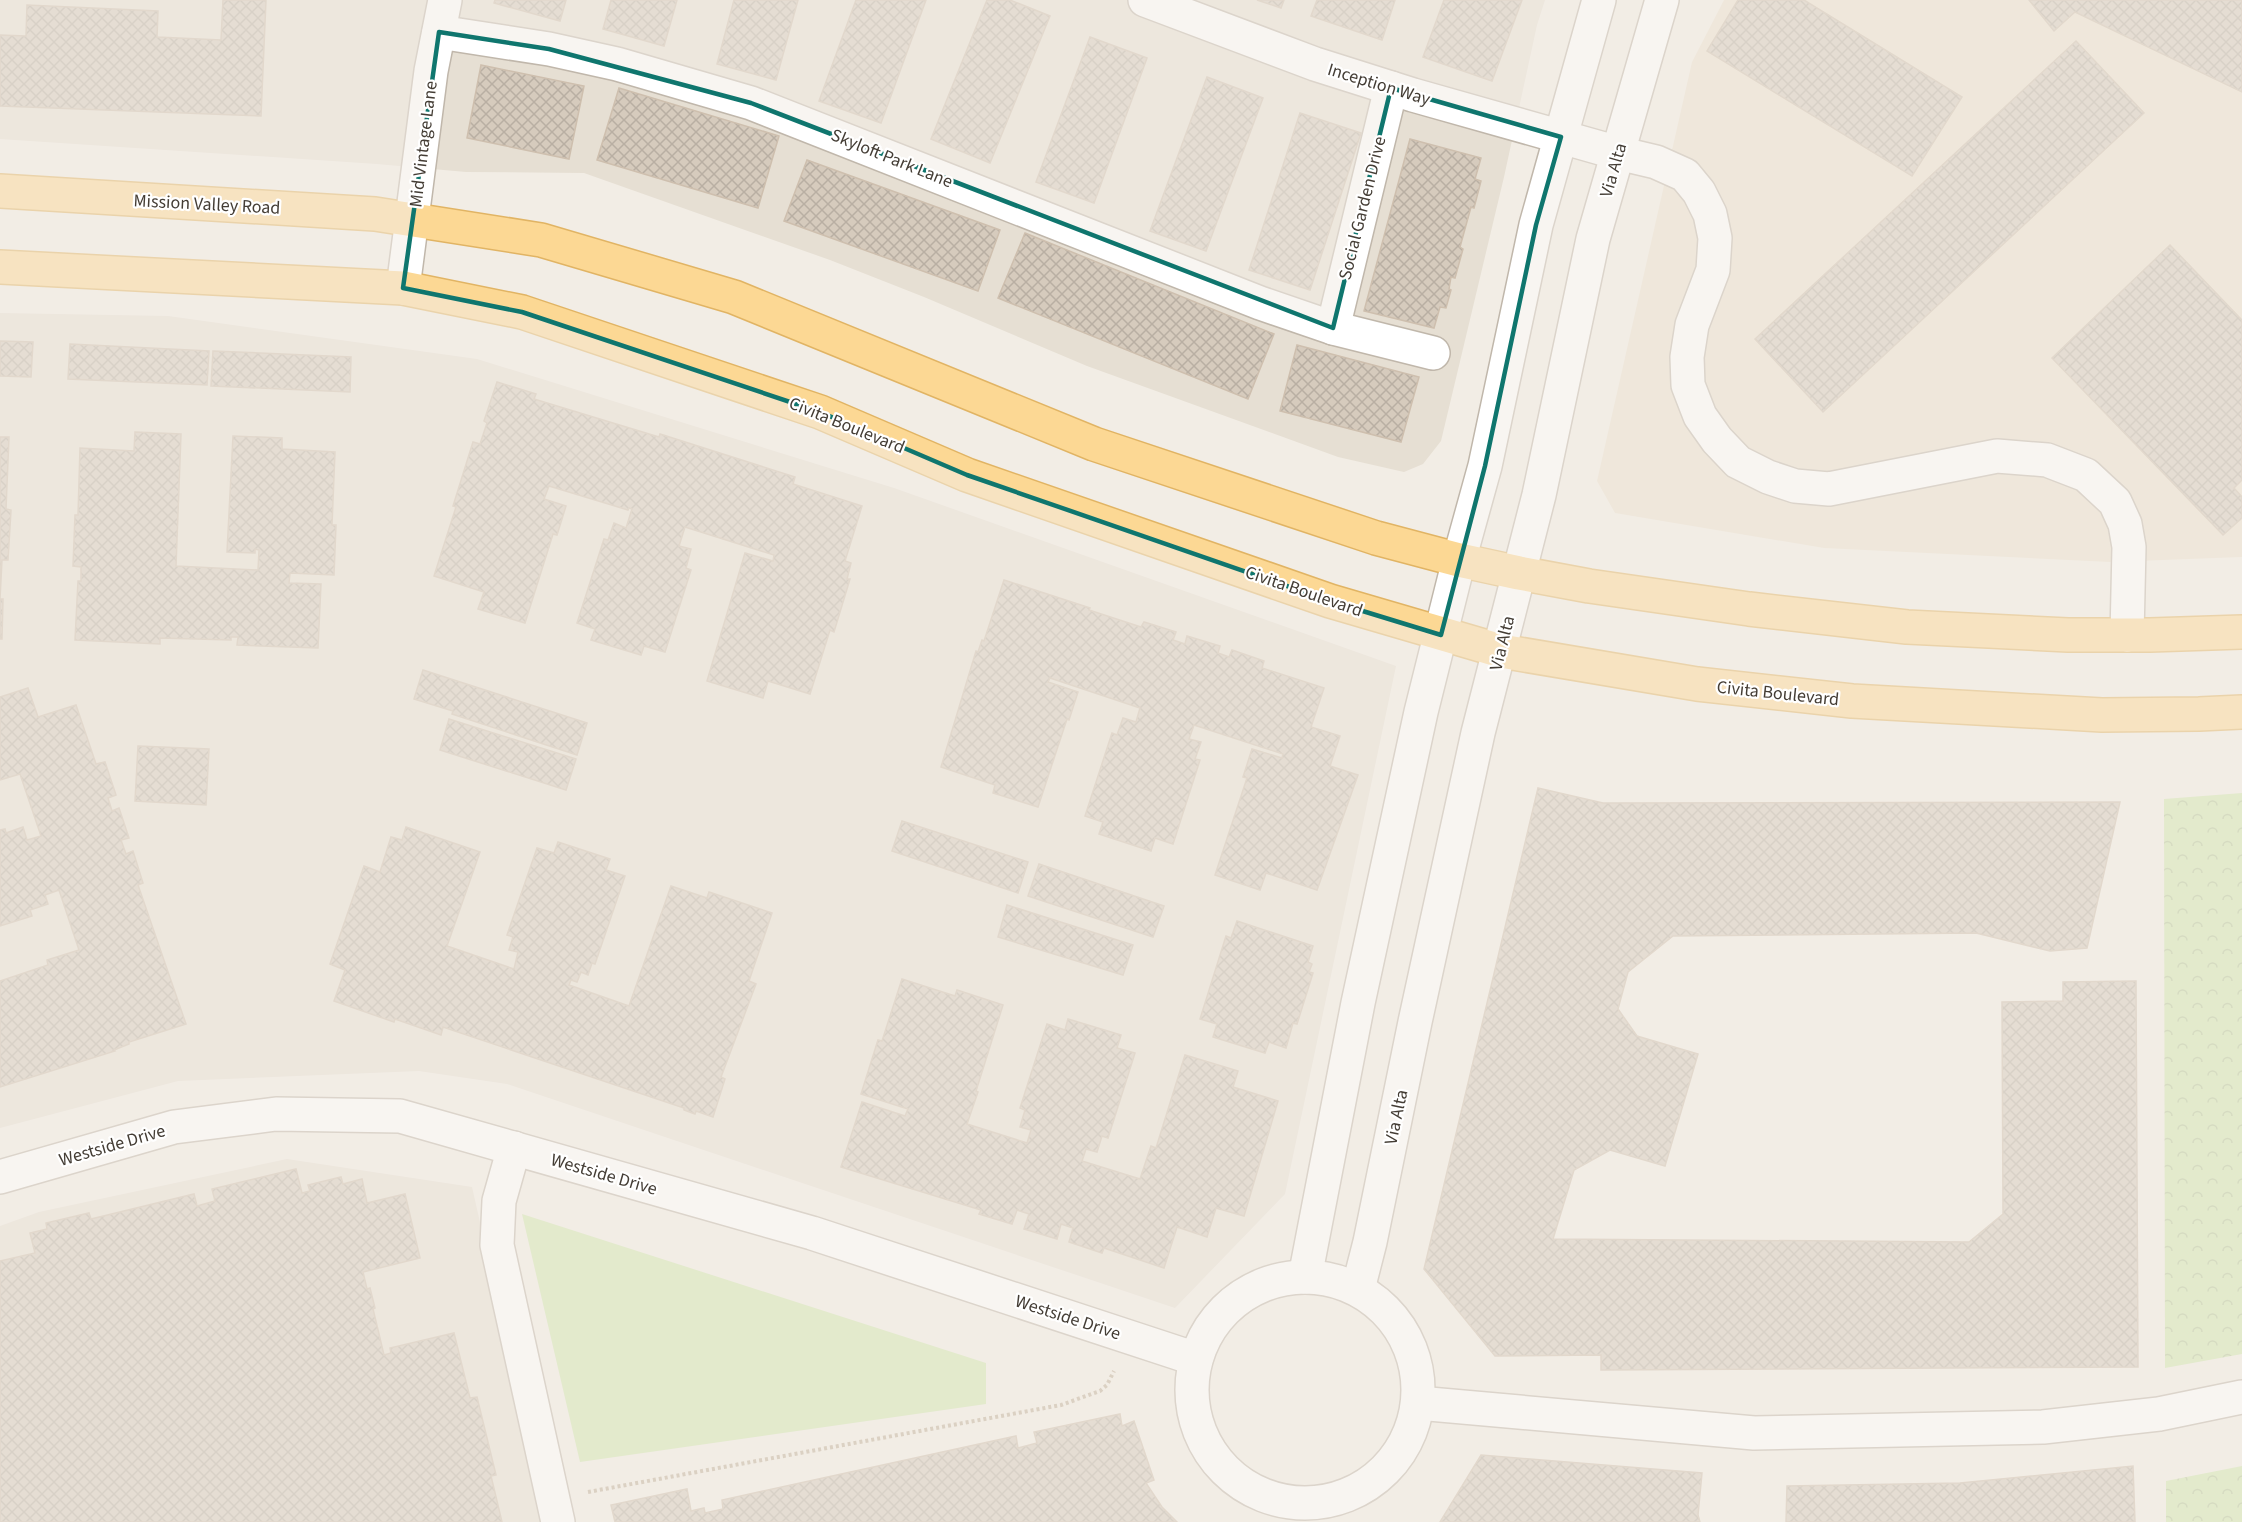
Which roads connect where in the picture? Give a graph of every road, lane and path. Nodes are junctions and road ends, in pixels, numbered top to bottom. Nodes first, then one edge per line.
1 (445, 0) edge
2 (1145, 0) edge
3 (1599, 0) edge
4 (1662, 0) edge
5 (439, 32) junction
6 (1391, 88) junction
7 (1560, 137) junction
8 (1618, 153) junction
9 (0, 192) edge
10 (413, 219) junction
11 (0, 267) edge
12 (403, 288) junction
13 (1578, 314) junction
14 (1333, 328) junction
15 (1433, 353) dead end
16 (1459, 561) junction
17 (1519, 573) junction
18 (2242, 632) edge
19 (1441, 634) junction
20 (2127, 635) junction
21 (1501, 651) junction
22 (2242, 712) edge
23 (514, 1148) junction
24 (0, 1177) edge
25 (1305, 1277) junction
26 (1358, 1289) junction
27 (1196, 1359) junction
28 (1114, 1370) dead end
29 (2242, 1396) edge
30 (1418, 1403) junction
31 (557, 1510) edge

1 - 5 street, Mid Vintage Lane
2 - 6 street, Inception Way
3 - 7 street
4 - 8 street, Via Alta
5 - 10 street, Mid Vintage Lane
5 - 14 street, Skyloft Park Lane
6 - 7 street, Inception Way
6 - 14 street, Social Garden Drive
7 - 8 street, Inception Way
7 - 13 street
7 - 16 street
8 - 13 street, Via Alta
8 - 20 street, Inception Way
9 - 10 main road, Mission Valley Road
10 - 12 street, Mid Vintage Lane
10 - 16 main road
11 - 12 main road
12 - 19 main road, Civita Boulevard
13 - 17 street, Via Alta
14 - 15 street, Skyloft Park Lane
16 - 17 main road
16 - 19 street
17 - 20 main road
17 - 21 street, Via Alta
18 - 20 main road
19 - 21 main road, Civita Boulevard
19 - 25 street
21 - 22 main road, Civita Boulevard
21 - 26 street, Via Alta
23 - 24 street, Westside Drive
23 - 27 street, Westside Drive
23 - 31 street
25 - 26 street
25 - 27 street
26 - 30 street
27 - 30 street
28 - 31 path
29 - 30 street

